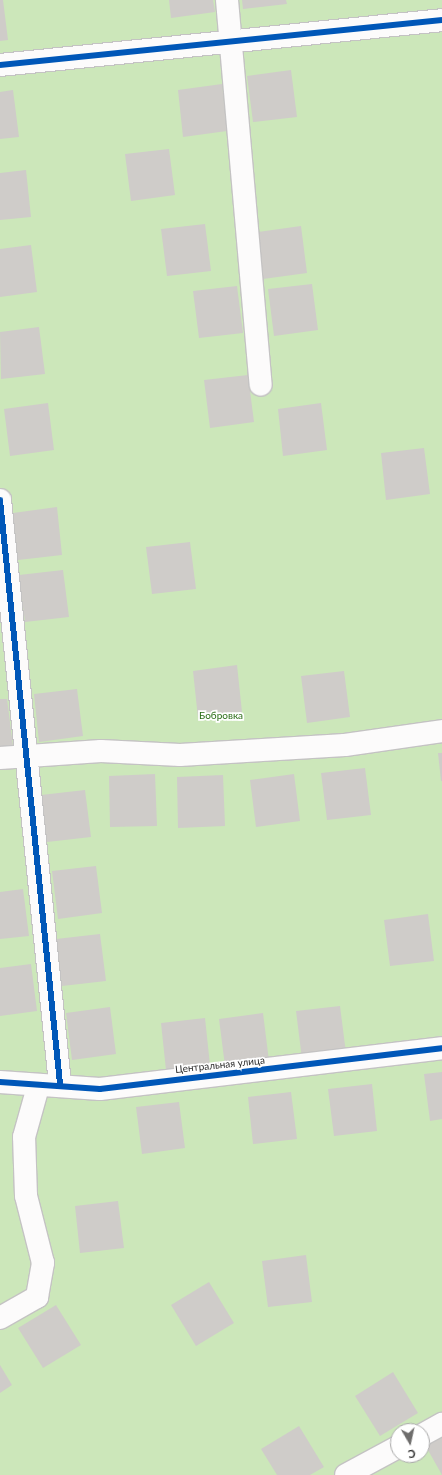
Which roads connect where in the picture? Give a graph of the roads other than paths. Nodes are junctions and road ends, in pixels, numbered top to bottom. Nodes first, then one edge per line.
1 (227, 0) edge
2 (442, 20) edge
3 (230, 40) junction
4 (0, 65) edge
5 (261, 384) dead end
6 (0, 500) edge
7 (442, 730) edge
8 (25, 756) junction
9 (0, 758) edge
10 (442, 1048) edge
11 (0, 1082) edge
12 (60, 1084) junction
13 (38, 1087) junction
14 (0, 1318) edge
15 (442, 1424) edge
16 (430, 1431) edge
17 (390, 1452) edge
18 (346, 1475) edge

1 - 3 street
2 - 3 street
3 - 4 street
3 - 5 street
6 - 8 street
7 - 8 street
8 - 9 street
8 - 12 street
10 - 12 street, Центральная улица
11 - 13 street, Центральная улица
12 - 13 street, Центральная улица
13 - 14 street
15 - 16 street
17 - 18 street

